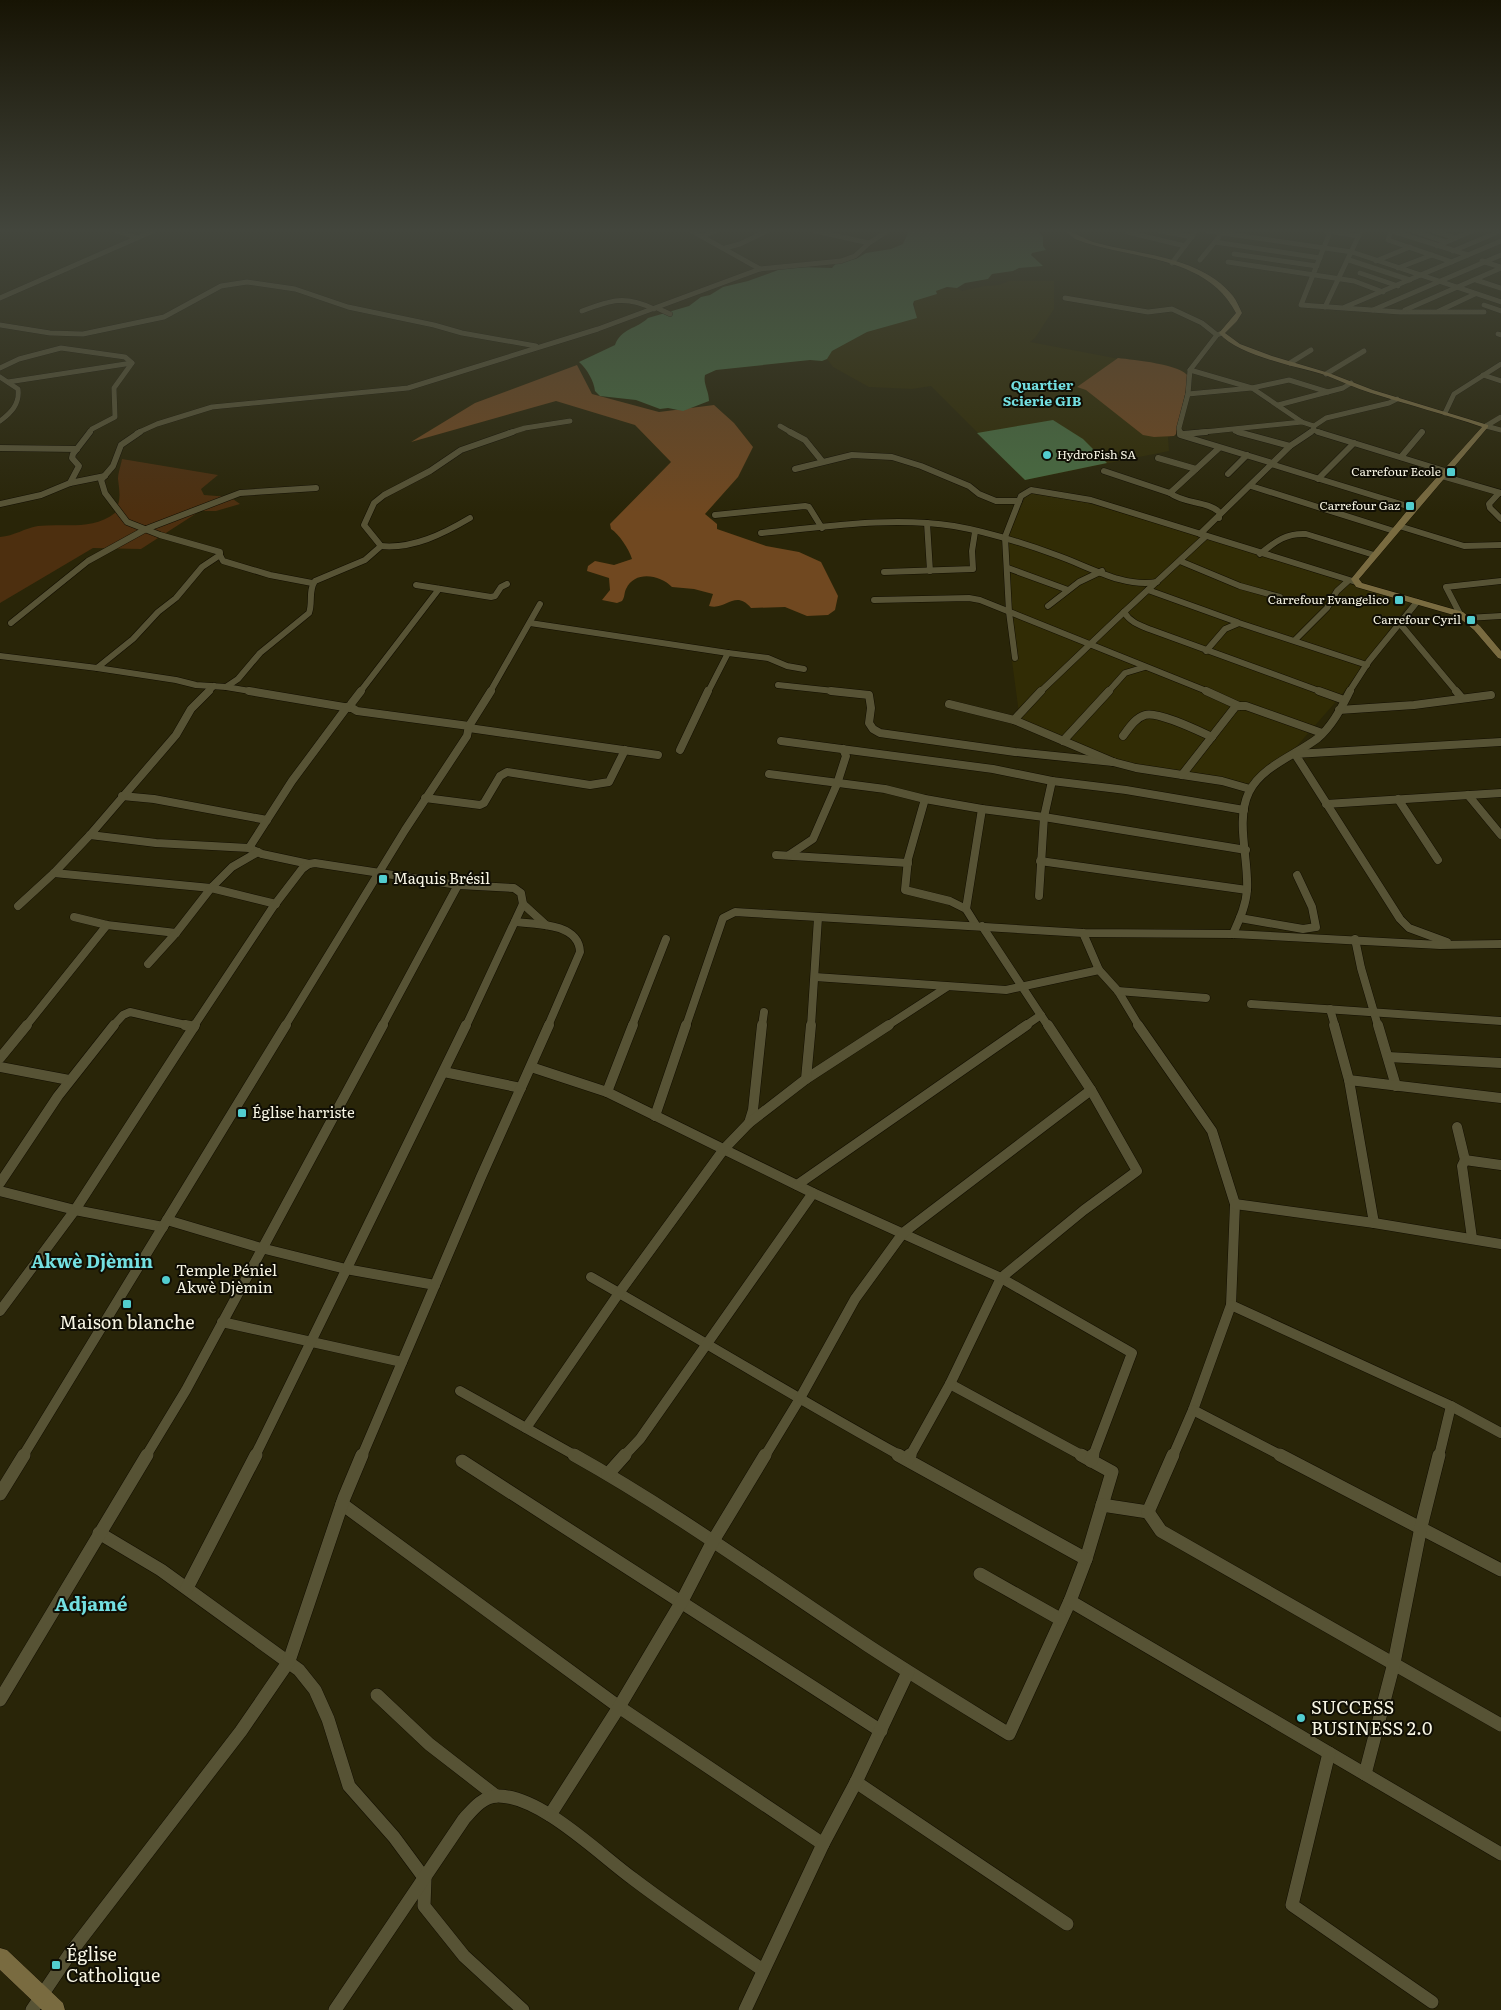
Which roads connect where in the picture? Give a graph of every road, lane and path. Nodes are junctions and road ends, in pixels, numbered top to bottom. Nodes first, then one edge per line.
1 (0, 325) edge
2 (127, 325) edge
3 (433, 325) edge
4 (612, 325) edge
5 (1205, 325) edge
6 (1228, 325) edge
7 (1219, 334) junction
8 (539, 346) junction
9 (1311, 350) dead end
10 (1364, 351) dead end
11 (132, 363) junction
12 (1290, 363) junction
13 (1501, 364) edge
14 (0, 368) edge
15 (1190, 370) junction
16 (1326, 374) junction
17 (1483, 375) junction
18 (0, 377) edge
19 (1501, 381) edge
20 (8, 382) junction
21 (1351, 383) junction
22 (1252, 388) junction
23 (1328, 392) junction
24 (1188, 394) junction
25 (1397, 399) junction
26 (1278, 405) junction
27 (1445, 413) junction
28 (1501, 417) edge
29 (0, 421) edge
30 (570, 421) dead end
31 (1302, 422) junction
32 (780, 426) dead end
33 (1486, 426) junction
34 (1314, 428) junction
35 (1230, 430) junction
36 (1501, 430) edge
37 (1422, 432) dead end
38 (1182, 434) junction
39 (1354, 443) junction
40 (1290, 446) junction
41 (0, 448) edge
42 (1219, 448) junction
43 (77, 449) junction
44 (1247, 455) junction
45 (1401, 457) junction
46 (1158, 458) dead end
47 (822, 461) junction
48 (1272, 464) junction
49 (794, 469) dead end
50 (1196, 469) junction
51 (1104, 471) dead end
52 (1228, 474) dead end
53 (1444, 474) junction
54 (105, 476) junction
55 (1318, 479) junction
56 (70, 483) junction
57 (1251, 486) junction
58 (316, 488) dead end
59 (1170, 492) junction
60 (1500, 493) edge
61 (1019, 501) junction
62 (0, 504) edge
63 (1414, 508) junction
64 (715, 515) dead end
65 (470, 518) dead end
66 (1218, 518) junction
67 (1501, 519) edge
68 (127, 522) junction
69 (927, 523) junction
70 (822, 528) junction
71 (1396, 528) junction
72 (146, 530) junction
73 (975, 532) junction
74 (761, 533) dead end
75 (134, 535) junction
76 (1203, 535) junction
77 (1005, 537) junction
78 (1501, 545) edge
79 (381, 546) junction
80 (1260, 554) junction
81 (220, 555) junction
82 (1374, 555) junction
83 (1180, 561) junction
84 (1008, 568) junction
85 (930, 571) junction
86 (884, 572) dead end
87 (1102, 572) junction
88 (1501, 581) edge
89 (1157, 582) junction
90 (1352, 582) junction
91 (312, 583) junction
92 (507, 584) dead end
93 (416, 585) dead end
94 (439, 589) junction
95 (1068, 590) junction
96 (1148, 590) junction
97 (1280, 598) dead end
98 (874, 600) dead end
99 (1417, 602) junction
100 (540, 604) dead end
101 (1048, 606) dead end
102 (1010, 612) junction
103 (1124, 612) junction
104 (1463, 616) junction
105 (1501, 616) edge
106 (11, 623) dead end
107 (530, 623) junction
108 (1239, 623) junction
109 (1402, 625) junction
110 (1295, 640) junction
111 (1091, 645) junction
112 (1206, 651) junction
113 (728, 653) junction
114 (1116, 655) junction
115 (0, 656) edge
116 (1501, 656) edge
117 (1015, 658) dead end
118 (1367, 665) junction
119 (1145, 667) junction
120 (97, 668) junction
121 (804, 669) dead end
122 (1125, 673) junction
123 (778, 685) dead end
124 (214, 686) junction
125 (226, 687) junction
126 (1491, 695) dead end
127 (1462, 698) junction
128 (1344, 700) junction
129 (950, 704) dead end
130 (1238, 706) junction
131 (350, 708) junction
132 (1339, 710) junction
133 (1014, 720) junction
134 (469, 727) junction
135 (1322, 734) junction
136 (1123, 736) dead end
137 (1212, 738) junction
138 (781, 741) dead end
139 (1063, 741) junction
140 (1501, 742) edge
141 (843, 749) junction
142 (624, 750) junction
143 (680, 750) dead end
144 (1295, 754) junction
145 (658, 755) dead end
146 (1113, 762) junction
147 (769, 774) dead end
148 (1182, 775) junction
149 (1052, 781) junction
150 (837, 784) junction
151 (1250, 789) junction
152 (1501, 793) edge
153 (1468, 795) junction
154 (122, 796) junction
155 (425, 798) junction
156 (925, 799) junction
157 (1398, 799) junction
158 (1326, 804) junction
159 (982, 809) junction
160 (1244, 810) junction
161 (1044, 817) junction
162 (267, 820) junction
163 (90, 835) junction
164 (1501, 835) edge
165 (249, 848) junction
166 (1246, 850) junction
167 (258, 852) junction
168 (776, 855) dead end
169 (789, 855) junction
170 (1438, 860) dead end
171 (1040, 861) junction
172 (908, 863) junction
173 (310, 864) junction
174 (54, 873) junction
175 (379, 874) junction
176 (1297, 875) dead end
177 (458, 886) junction
178 (211, 888) junction
179 (1247, 890) junction
180 (1039, 896) dead end
181 (276, 904) junction
182 (523, 904) junction
183 (18, 906) dead end
184 (966, 909) junction
185 (74, 917) dead end
186 (818, 918) junction
187 (1240, 918) junction
188 (515, 922) junction
189 (107, 925) junction
190 (546, 925) junction
191 (979, 926) junction
192 (176, 933) junction
193 (1083, 933) junction
194 (1232, 934) junction
195 (666, 939) dead end
196 (1355, 939) junction
197 (1501, 944) edge
198 (1457, 945) junction
199 (148, 964) dead end
200 (1099, 970) junction
201 (815, 977) junction
202 (947, 987) junction
203 (1022, 988) junction
204 (1118, 991) junction
205 (1206, 998) dead end
206 (1251, 1004) dead end
207 (1330, 1009) junction
208 (764, 1012) dead end
209 (1375, 1013) junction
210 (1041, 1015) junction
211 (1501, 1021) edge
212 (194, 1027) junction
213 (1388, 1057) junction
214 (0, 1058) edge
215 (1501, 1063) edge
216 (0, 1067) edge
217 (531, 1068) junction
218 (444, 1072) junction
219 (806, 1079) junction
220 (69, 1080) junction
221 (1349, 1080) junction
222 (1396, 1086) junction
223 (521, 1088) junction
224 (1091, 1090) junction
225 (607, 1092) junction
226 (1501, 1098) edge
227 (655, 1116) junction
228 (749, 1123) junction
229 (1457, 1127) dead end
230 (724, 1149) junction
231 (1465, 1160) junction
232 (1501, 1165) edge
233 (0, 1183) edge
234 (797, 1185) junction
235 (0, 1190) edge
236 (813, 1193) junction
237 (1235, 1204) junction
238 (75, 1210) junction
239 (165, 1223) junction
240 (1374, 1223) junction
241 (903, 1233) junction
242 (1472, 1238) junction
243 (1501, 1244) edge
244 (260, 1248) junction
245 (346, 1269) junction
246 (591, 1277) dead end
247 (1001, 1278) junction
248 (435, 1285) junction
249 (619, 1293) junction
250 (1231, 1305) junction
251 (0, 1311) edge
252 (222, 1322) junction
253 (310, 1342) junction
254 (706, 1342) junction
255 (402, 1362) junction
256 (950, 1384) junction
257 (460, 1391) dead end
258 (799, 1400) junction
259 (1451, 1406) junction
260 (1193, 1410) junction
261 (526, 1428) junction
262 (1501, 1433) edge
263 (908, 1459) junction
264 (1091, 1460) junction
265 (462, 1461) dead end
266 (608, 1474) junction
267 (0, 1494) edge
268 (342, 1504) junction
269 (1102, 1505) junction
270 (1148, 1512) junction
271 (1422, 1527) junction
272 (99, 1533) junction
273 (713, 1541) junction
274 (1086, 1559) junction
275 (1501, 1570) edge
276 (980, 1574) dead end
277 (187, 1588) junction
278 (1070, 1600) junction
279 (682, 1601) junction
280 (1060, 1619) junction
281 (289, 1661) junction
282 (1394, 1663) junction
283 (908, 1672) junction
284 (376, 1694) dead end
285 (0, 1700) edge
286 (618, 1707) junction
287 (1501, 1725) edge
288 (881, 1732) junction
289 (1329, 1753) junction
290 (1365, 1774) junction
291 (856, 1782) junction
292 (496, 1796) junction
293 (550, 1815) junction
294 (823, 1844) junction
295 (1501, 1854) edge
296 (424, 1880) junction
297 (1067, 1924) dead end
298 (0, 1957) edge
299 (764, 1970) junction
300 (1432, 2002) dead end
301 (37, 2003) edge
302 (56, 2010) edge
303 (335, 2010) edge
304 (523, 2010) edge
305 (745, 2010) edge

1 - 2 street
3 - 8 street
4 - 8 street
5 - 7 street
6 - 7 street
7 - 12 street
7 - 15 street
8 - 54 street
9 - 12 street
10 - 16 street
11 - 14 street
11 - 20 street
11 - 43 street
12 - 16 street
13 - 17 street
15 - 22 street
15 - 24 street
16 - 21 street
17 - 19 street
17 - 27 street
18 - 20 street
20 - 29 street
21 - 23 street
21 - 25 street
22 - 23 street
22 - 24 street
22 - 26 street
23 - 26 street
24 - 38 street
25 - 27 street
25 - 34 street
26 - 31 street
27 - 33 street
28 - 33 street
30 - 79 street
31 - 34 street
31 - 35 street
32 - 47 street
33 - 36 street
33 - 53 street
34 - 39 street
34 - 40 street
35 - 38 street
35 - 40 street
37 - 45 street
38 - 42 street
39 - 45 street
39 - 55 street
40 - 48 street
41 - 43 street
42 - 44 street
42 - 50 street
43 - 56 street
44 - 48 street
44 - 52 street
45 - 53 street
46 - 50 street
47 - 49 street
47 - 61 street
48 - 55 street
48 - 57 street
50 - 59 street
51 - 59 street
53 - 60 street
53 - 63 street
54 - 56 street
54 - 68 street
55 - 63 street
56 - 62 street
57 - 66 street
57 - 71 street
58 - 72 street
59 - 66 street
60 - 67 street
61 - 76 street
61 - 77 street
63 - 71 street
64 - 70 street
65 - 79 street
66 - 76 street
68 - 72 street
68 - 75 street
69 - 70 street
69 - 73 street
69 - 85 street
70 - 74 street
71 - 78 street
71 - 82 street
72 - 75 street
72 - 81 street
73 - 77 street
73 - 85 street
75 - 106 street
76 - 80 street
76 - 83 street
77 - 84 street
77 - 87 street
79 - 91 street
80 - 82 street
80 - 90 street
81 - 91 street
81 - 120 street
82 - 90 street
83 - 89 street
83 - 97 street
84 - 95 street
84 - 102 street
85 - 86 street
87 - 89 street
87 - 95 street
88 - 104 street
89 - 96 street
90 - 99 street
90 - 110 street
91 - 125 street
92 - 94 street
93 - 94 street
94 - 131 street
95 - 101 street
96 - 103 street
96 - 108 street
98 - 102 street
99 - 104 street
99 - 109 street
100 - 107 street
102 - 111 street
102 - 117 street
103 - 111 street
103 - 112 street
104 - 105 street
104 - 116 street
107 - 113 street
107 - 134 street
108 - 110 street
108 - 112 street
109 - 118 street
109 - 127 street
110 - 118 street
111 - 114 street
111 - 133 street
112 - 128 street
113 - 121 street
113 - 143 street
114 - 119 street
114 - 122 street
115 - 120 street
118 - 128 street
119 - 122 street
119 - 130 street
120 - 124 street
122 - 139 street
123 - 146 street
124 - 125 street
124 - 154 street
125 - 131 street
126 - 127 street
127 - 132 street
128 - 132 street
129 - 133 street
130 - 135 street
130 - 137 street
131 - 134 street
131 - 162 street
132 - 135 street
133 - 139 street
134 - 142 street
134 - 155 street
135 - 144 street
136 - 137 street
137 - 148 street
138 - 141 street
139 - 146 street
140 - 144 street
141 - 149 street
141 - 150 street
142 - 145 street
142 - 155 street
144 - 151 street
144 - 158 street
146 - 148 street
147 - 150 street
148 - 151 street
149 - 160 street
149 - 161 street
150 - 156 street
150 - 169 street
151 - 160 street
152 - 153 street
153 - 157 street
153 - 164 street
154 - 162 street
154 - 163 street
155 - 175 street
156 - 159 street
156 - 172 street
157 - 158 street
157 - 170 street
158 - 198 street
159 - 161 street
159 - 184 street
160 - 166 street
161 - 166 street
161 - 171 street
162 - 165 street
163 - 165 street
163 - 174 street
165 - 167 street
166 - 179 street
167 - 173 street
167 - 178 street
168 - 169 street
169 - 172 street
171 - 179 street
171 - 180 street
172 - 184 street
173 - 175 street
173 - 181 street
174 - 178 street
174 - 183 street
175 - 177 street
175 - 239 street
176 - 187 street
177 - 182 street
177 - 244 street
178 - 181 street
178 - 192 street
179 - 187 street
181 - 212 street
182 - 188 street
182 - 190 street
184 - 191 street
185 - 189 street
186 - 191 street
186 - 201 street
186 - 227 street
187 - 194 street
188 - 190 street
188 - 218 street
189 - 192 street
189 - 214 street
190 - 217 street
191 - 193 street
191 - 203 street
192 - 199 street
193 - 194 street
193 - 200 street
194 - 196 street
195 - 225 street
196 - 198 street
196 - 209 street
197 - 198 street
200 - 203 street
200 - 204 street
201 - 202 street
201 - 219 street
202 - 203 street
202 - 219 street
203 - 210 street
204 - 205 street
204 - 237 street
206 - 207 street
207 - 209 street
207 - 221 street
208 - 228 street
209 - 211 street
209 - 213 street
210 - 224 street
210 - 234 street
212 - 220 street
212 - 238 street
213 - 215 street
213 - 222 street
216 - 220 street
217 - 223 street
217 - 225 street
218 - 223 street
218 - 245 street
219 - 228 street
220 - 233 street
221 - 222 street
221 - 240 street
222 - 226 street
223 - 248 street
224 - 241 street
224 - 247 street
225 - 227 street
227 - 230 street
228 - 230 street
229 - 231 street
230 - 234 street
230 - 249 street
231 - 232 street
231 - 242 street
234 - 236 street
235 - 238 street
236 - 241 street
236 - 254 street
237 - 240 street
237 - 250 street
238 - 239 street
238 - 251 street
239 - 244 street
239 - 267 street
240 - 242 street
241 - 247 street
241 - 258 street
242 - 243 street
244 - 245 street
244 - 252 street
245 - 248 street
245 - 253 street
246 - 249 street
247 - 256 street
247 - 264 street
248 - 255 street
249 - 254 street
249 - 261 street
250 - 259 street
250 - 260 street
252 - 253 street
252 - 272 street
253 - 255 street
253 - 277 street
254 - 258 street
254 - 266 street
255 - 268 street
256 - 263 street
256 - 264 street
257 - 261 street
258 - 263 street
258 - 273 street
259 - 262 street
259 - 271 street
260 - 270 street
260 - 271 street
261 - 266 street
263 - 274 street
264 - 269 street
265 - 279 street
266 - 273 street
268 - 281 street
268 - 286 street
269 - 270 street
269 - 274 street
270 - 282 street
271 - 275 street
271 - 282 street
272 - 277 street
272 - 285 street
273 - 279 street
273 - 283 street
274 - 278 street
276 - 280 street
277 - 281 street
278 - 280 street
278 - 289 street
279 - 286 street
279 - 288 street
280 - 283 street
281 - 296 street
281 - 301 street
282 - 287 street
282 - 290 street
283 - 288 street
284 - 292 street
286 - 293 street
286 - 294 street
288 - 291 street
289 - 290 street
289 - 300 street
290 - 295 street
291 - 294 street
291 - 297 street
292 - 293 street
292 - 296 street
293 - 299 street
294 - 299 street
296 - 303 street
296 - 304 street
298 - 301 street
299 - 305 street
301 - 302 street

